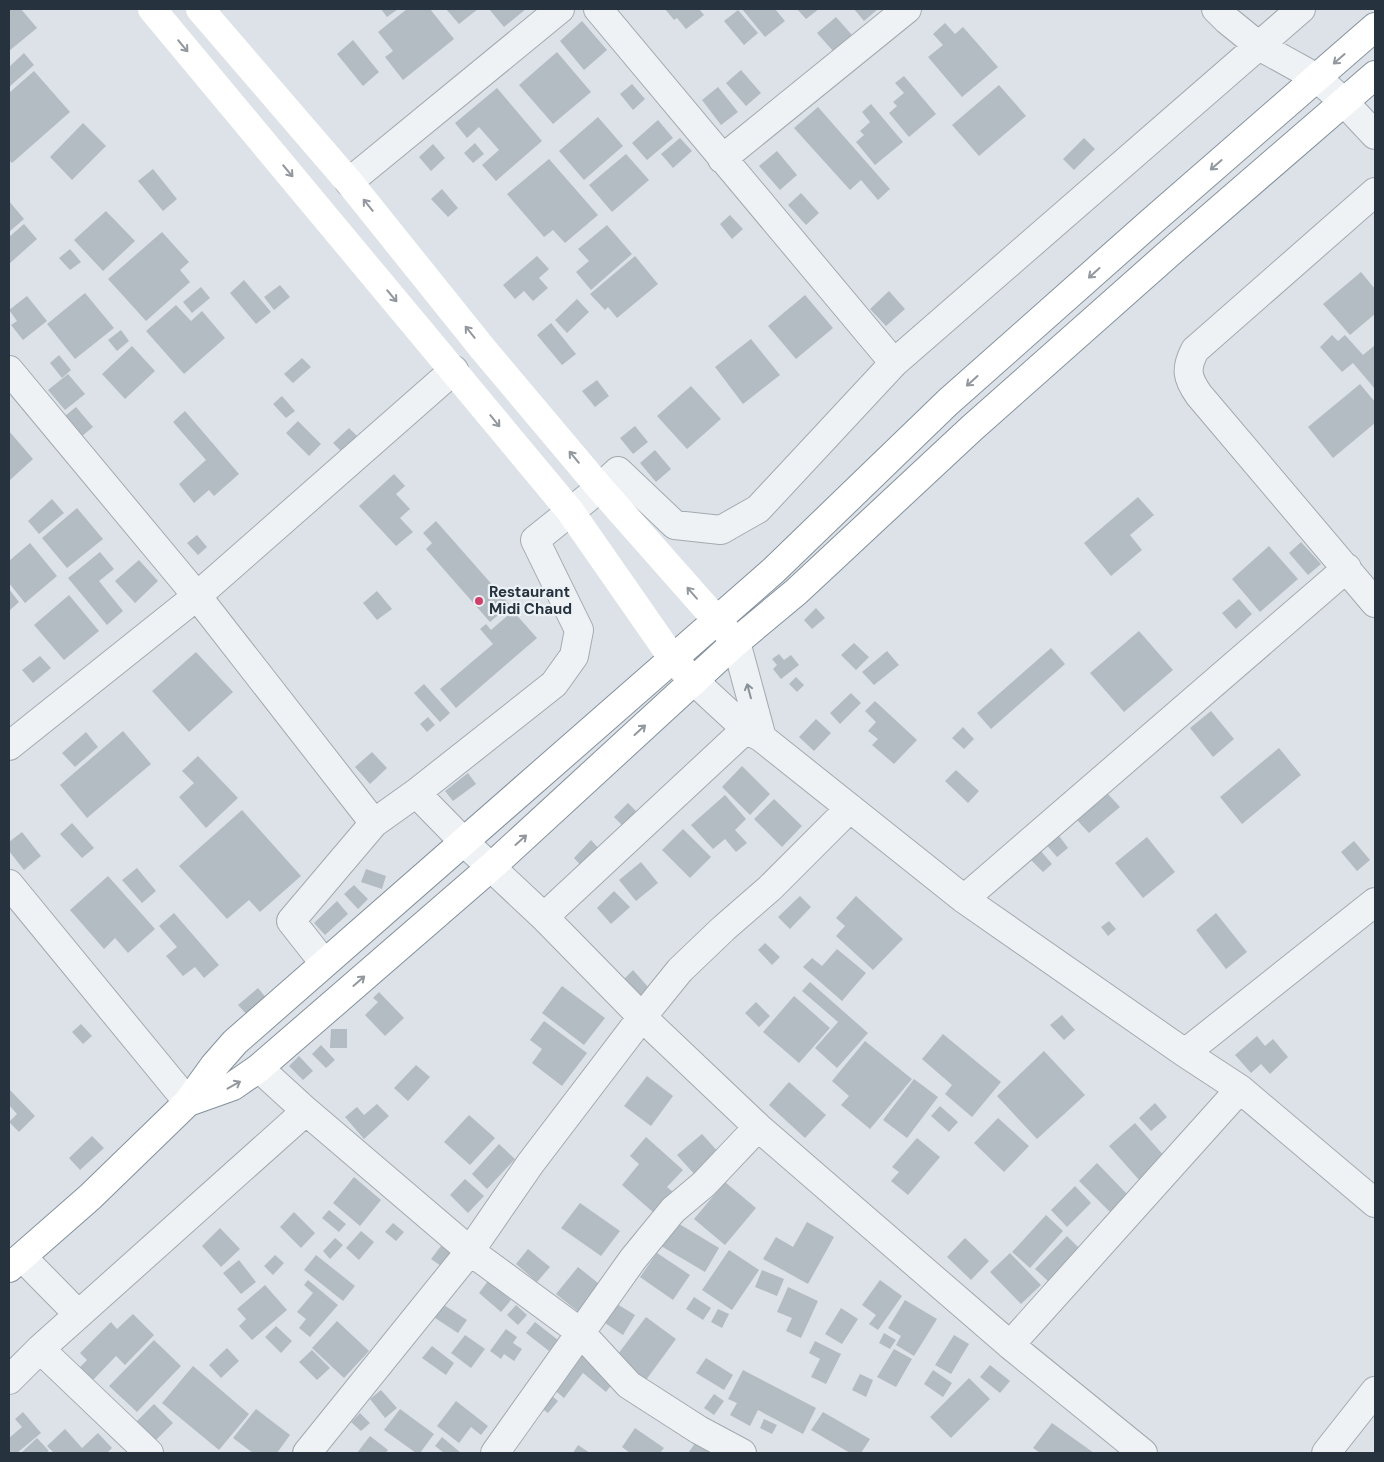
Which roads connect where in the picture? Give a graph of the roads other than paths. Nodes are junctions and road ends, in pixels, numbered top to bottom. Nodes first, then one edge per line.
1 (152, 9) edge
2 (200, 9) edge
3 (560, 9) edge
4 (598, 9) edge
5 (907, 9) edge
6 (1216, 9) edge
7 (1301, 9) edge
8 (1375, 27) edge
9 (1259, 46) junction
10 (1375, 75) edge
11 (1317, 78) junction
12 (1344, 102) junction
13 (1375, 135) edge
14 (722, 159) junction
15 (349, 182) junction
16 (1375, 192) edge
17 (894, 363) junction
18 (454, 370) junction
19 (11, 378) edge
20 (600, 488) junction
21 (570, 511) junction
22 (1347, 568) junction
23 (197, 596) junction
24 (1375, 603) edge
25 (716, 620) junction
26 (736, 642) junction
27 (673, 659) junction
28 (694, 681) junction
29 (754, 734) junction
30 (9, 746) edge
31 (416, 793) junction
32 (850, 808) junction
33 (374, 823) junction
34 (463, 841) junction
35 (491, 867) junction
36 (9, 884) edge
37 (964, 899) junction
38 (1375, 902) edge
39 (544, 917) junction
40 (324, 963) junction
41 (642, 1017) junction
42 (1185, 1053) junction
43 (259, 1068) junction
44 (1240, 1089) junction
45 (188, 1102) junction
46 (306, 1112) junction
47 (758, 1127) junction
48 (1375, 1203) edge
49 (470, 1251) junction
50 (15, 1262) edge
51 (78, 1314) junction
52 (580, 1332) junction
53 (1010, 1345) junction
54 (40, 1349) junction
55 (9, 1380) edge
56 (1375, 1391) edge
57 (149, 1453) edge
58 (307, 1453) edge
59 (495, 1453) edge
60 (742, 1453) edge
61 (1143, 1453) edge
62 (1326, 1453) edge

1 -> 18 main road
2 - 15 main road
3 - 15 street
4 - 14 street
5 - 14 street
6 - 9 street
7 - 9 street
8 -> 11 main road
9 - 11 street
9 - 17 street
10 - 12 main road
11 - 12 street
11 -> 25 main road
12 - 13 street
12 - 26 main road
14 - 17 street
20 -> 15 main road
16 - 22 street
17 - 20 street
18 -> 21 main road
18 - 23 street
19 - 23 street
20 - 21 street
25 -> 20 main road
21 - 27 main road
21 - 31 street
22 - 24 street
22 - 37 street
23 - 30 street
23 - 33 street
25 - 26 main road
25 - 27 main road
26 - 28 main road
29 -> 26 street
27 - 28 main road
27 - 34 main road
28 - 29 street
35 -> 28 main road
29 - 32 street
29 - 39 street
31 - 33 street
31 - 34 street
32 - 37 street
32 - 41 street
33 - 40 street
34 - 35 street
34 - 40 main road
35 - 39 street
43 -> 35 main road
36 - 45 street
37 - 42 street
38 - 42 street
39 - 41 street
40 - 45 main road
41 - 47 street
41 - 49 street
42 - 44 street
45 -> 43 main road
43 - 46 street
44 - 48 street
44 - 53 street
45 - 50 main road
46 - 49 street
46 - 51 street
47 - 52 street
47 - 53 street
49 - 52 street
49 - 58 street
50 - 51 street
51 - 54 street
52 - 59 street
52 - 60 street
53 - 61 street
54 - 55 street
54 - 57 street
56 - 62 street

